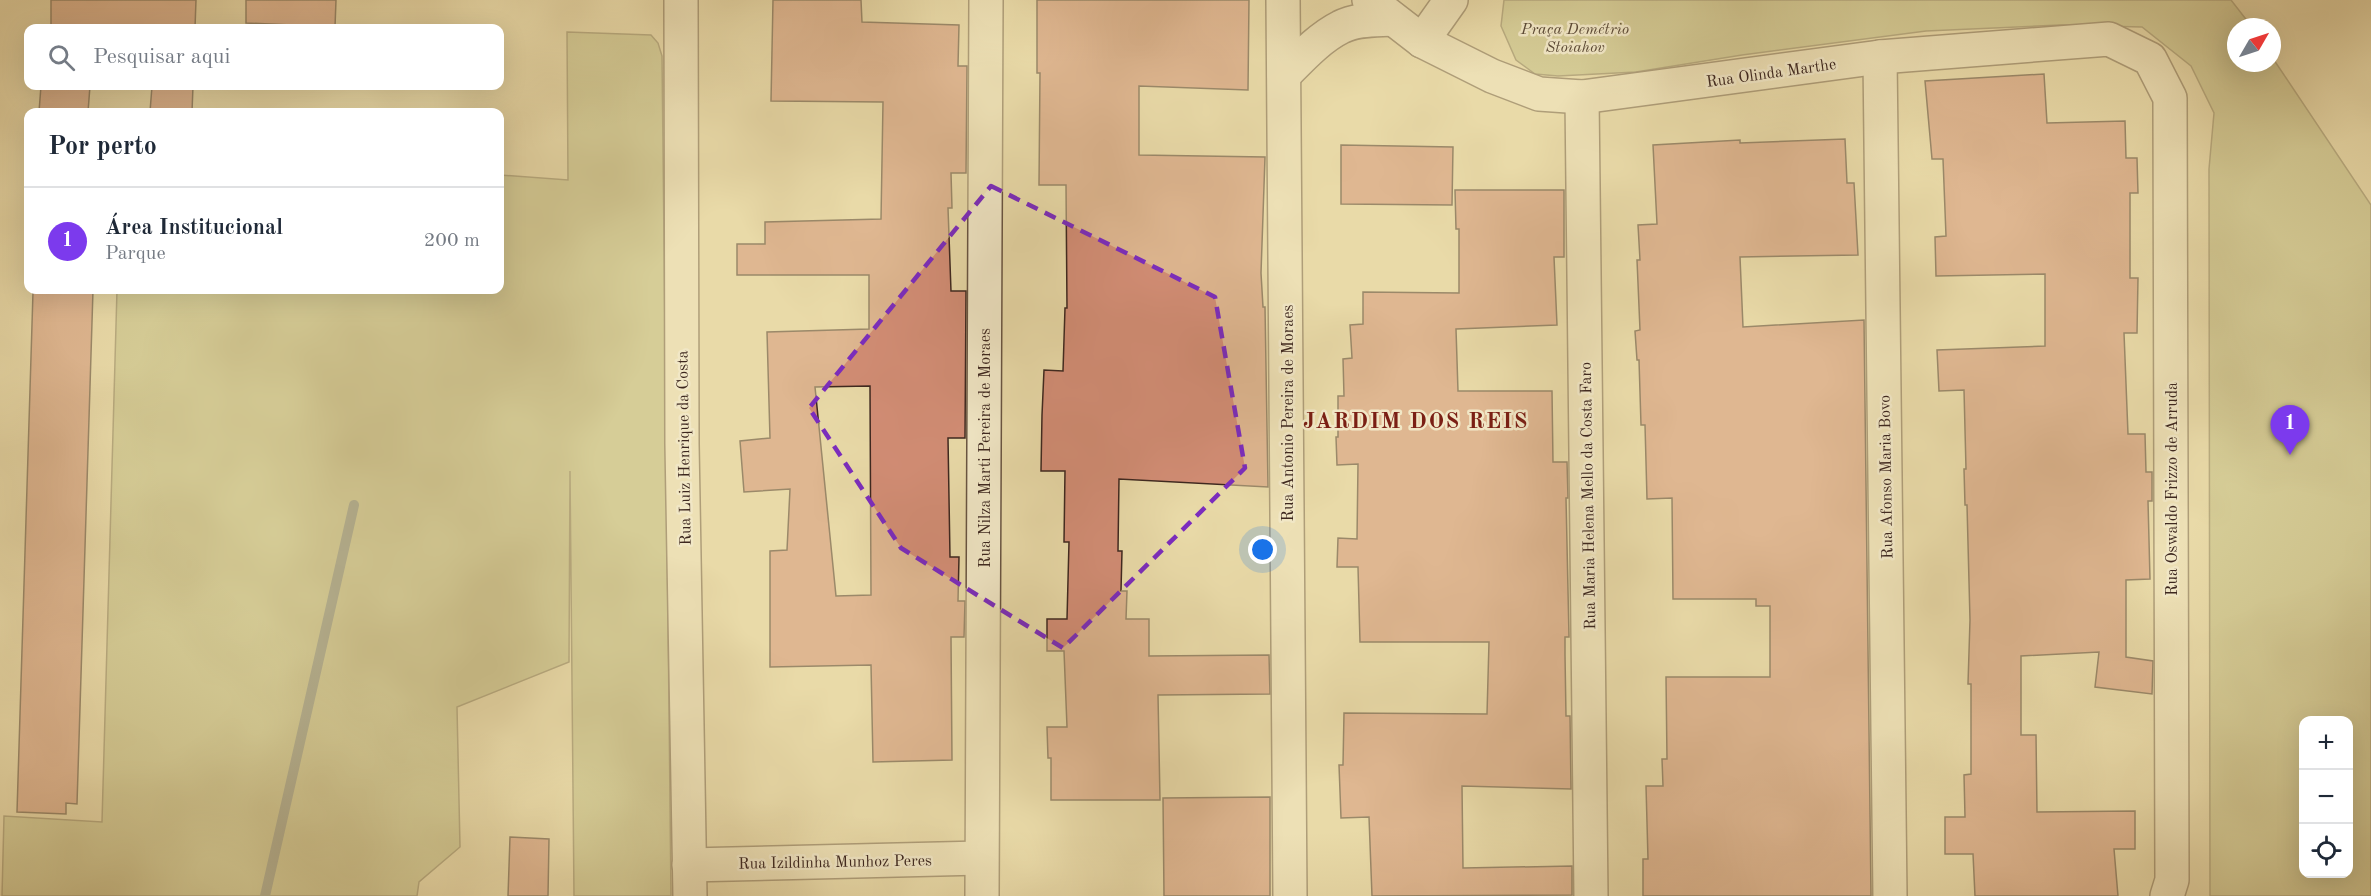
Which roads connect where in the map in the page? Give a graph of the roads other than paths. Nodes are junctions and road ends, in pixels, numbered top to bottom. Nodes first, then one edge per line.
1 (681, 0) edge
2 (986, 0) edge
3 (1283, 0) edge
4 (1451, 0) edge
5 (1380, 9) edge
6 (1422, 41) junction
7 (1880, 57) junction
8 (1284, 75) junction
9 (1582, 97) junction
10 (2170, 98) joint
11 (981, 858) junction
12 (690, 880) edge
13 (2169, 888) edge
14 (982, 896) edge
15 (1290, 896) edge
16 (1591, 896) edge
17 (1890, 896) edge

1 - 12 street, Rua Luiz Henrique da Costa
2 - 11 street, Rua Nilza Marti Pereira de Moraes
3 - 8 street, Rua Antonio Pereira de Moraes
4 - 6 street
5 - 6 street, Rua Olinda Marthe
5 - 8 street
6 - 9 street, Rua Olinda Marthe
7 - 9 street, Rua Olinda Marthe
7 - 10 street, Rua Olinda Marthe
7 - 17 street, Rua Afonso Maria Bovo
8 - 15 street, Rua Antonio Pereira de Moraes
9 - 16 street, Rua Maria Helena Mello da Costa Faro
10 - 13 street, Rua Oswaldo Frizzo de Arruda
11 - 12 street, Rua Izildinha Munhoz Peres
11 - 14 street, Rua Nilza Marti Pereira de Moraes

